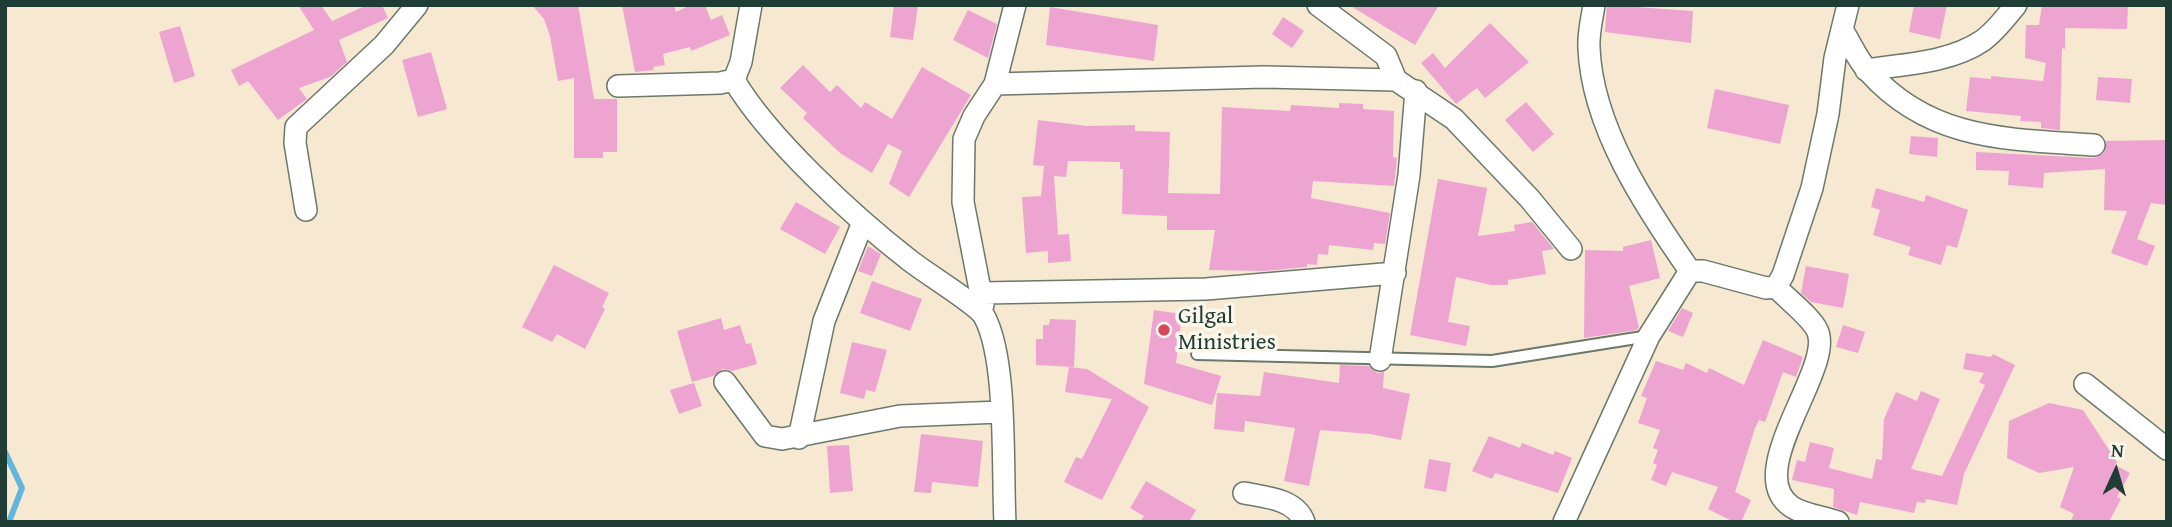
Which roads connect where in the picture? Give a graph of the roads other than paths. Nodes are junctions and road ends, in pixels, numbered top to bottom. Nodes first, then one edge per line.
1 (417, 5) edge
2 (751, 5) edge
3 (1015, 5) edge
4 (1318, 5) edge
5 (1594, 5) edge
6 (1848, 5) edge
7 (2016, 5) edge
8 (1843, 31) junction
9 (1866, 70) junction
10 (734, 80) junction
11 (1396, 80) junction
12 (995, 84) junction
13 (618, 86) dead end
14 (1416, 91) junction
15 (2094, 145) dead end
16 (306, 210) dead end
17 (863, 222) junction
18 (1571, 249) dead end
19 (1690, 271) junction
20 (1395, 273) junction
21 (1776, 287) junction
22 (982, 293) junction
23 (984, 314) junction
24 (1649, 336) junction
25 (1196, 354) dead end
26 (1380, 359) junction
27 (725, 382) dead end
28 (2085, 384) dead end
29 (1000, 412) junction
30 (799, 438) junction
31 (2167, 449) edge
32 (1244, 493) dead end
33 (1005, 522) edge
34 (1304, 522) edge
35 (1564, 522) edge
36 (1838, 522) edge

1 - 16 street
2 - 10 street
3 - 12 street
4 - 11 street
5 - 19 street
6 - 8 street
7 - 9 street
8 - 9 street
8 - 21 street
9 - 15 street
10 - 13 street
10 - 17 street
11 - 12 street
11 - 14 street
12 - 22 street
14 - 18 street
14 - 20 street
17 - 23 street
17 - 30 street
19 - 21 street
19 - 24 street
20 - 22 street
20 - 26 street
21 - 36 street
22 - 23 street
23 - 29 street
24 - 26 lane
24 - 35 street
25 - 26 lane
27 - 30 street
28 - 31 street
29 - 30 street
29 - 33 street
32 - 34 street

